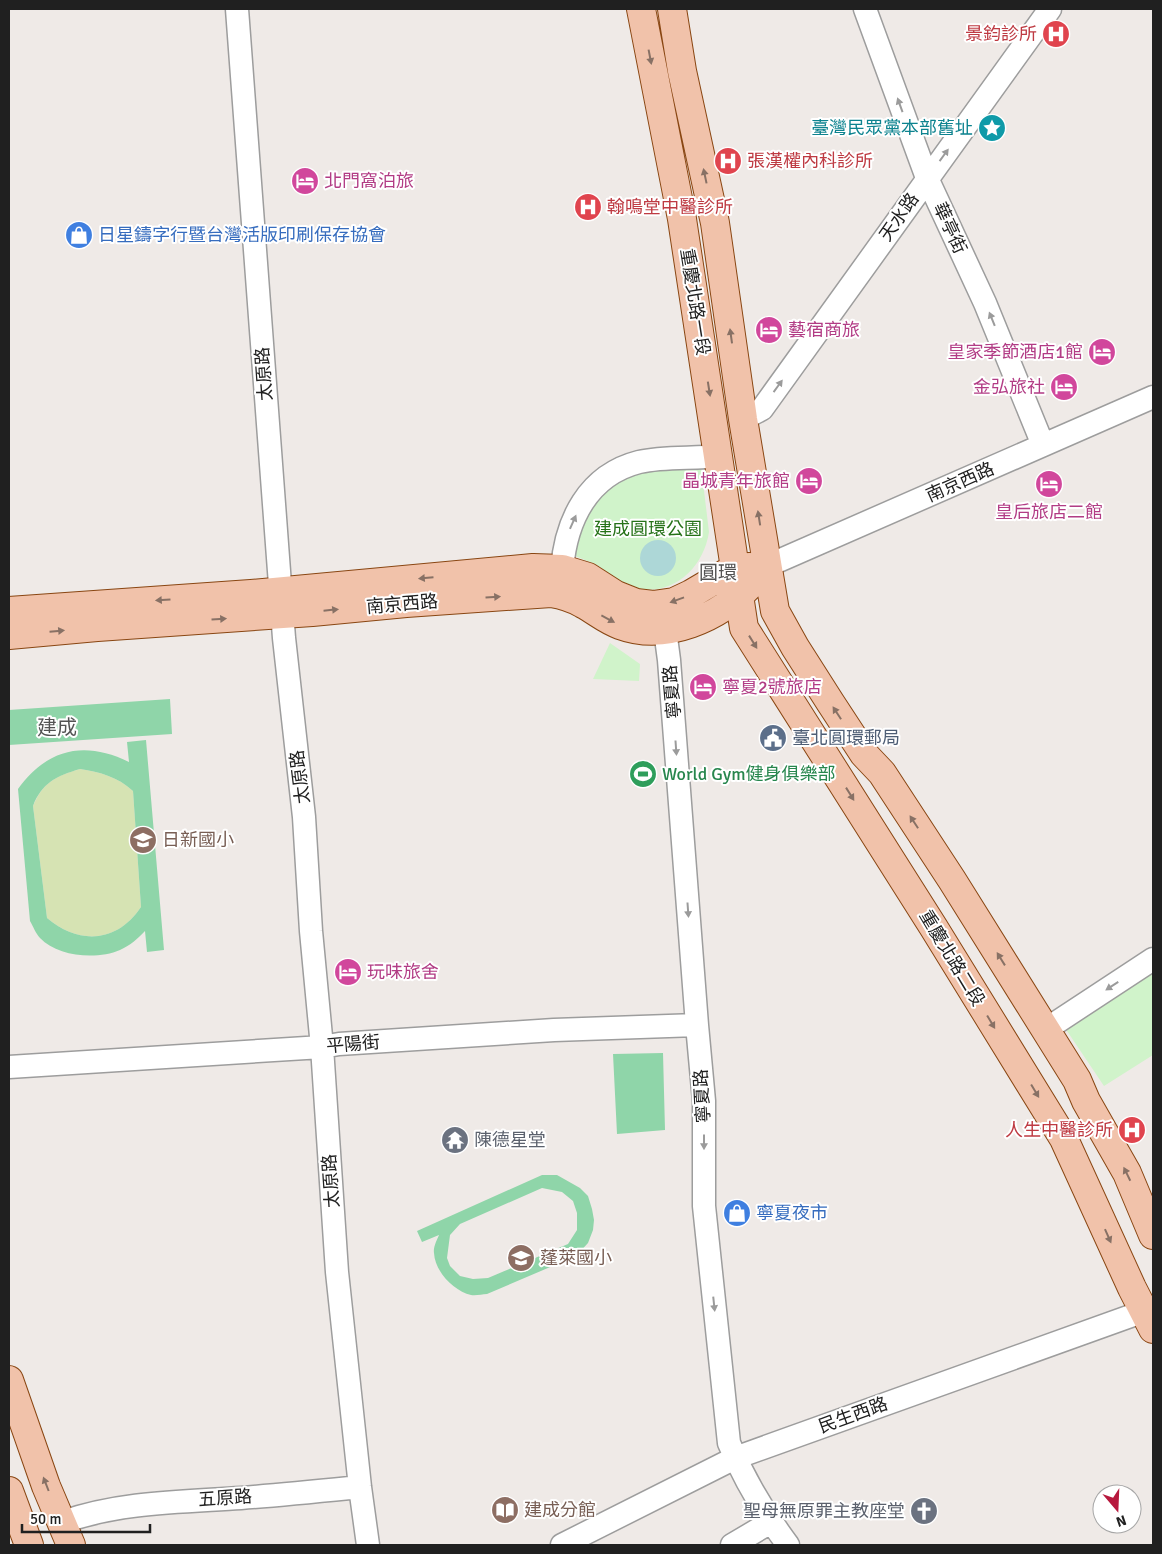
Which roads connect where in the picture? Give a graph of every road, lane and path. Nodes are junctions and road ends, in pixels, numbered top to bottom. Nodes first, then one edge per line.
1 (237, 9) edge
2 (641, 9) edge
3 (672, 9) edge
4 (865, 9) edge
5 (1050, 9) edge
6 (927, 178) junction
7 (1153, 397) edge
8 (743, 419) junction
9 (1042, 445) junction
10 (719, 456) junction
11 (767, 566) junction
12 (735, 568) junction
13 (562, 569) junction
14 (739, 597) junction
15 (282, 603) junction
16 (9, 611) edge
17 (665, 630) junction
18 (9, 635) edge
19 (1153, 959) edge
20 (697, 1025) junction
21 (1045, 1030) junction
22 (322, 1047) junction
23 (9, 1066) edge
24 (1153, 1235) edge
25 (1150, 1316) edge
26 (9, 1380) edge
27 (735, 1458) junction
28 (360, 1487) junction
29 (9, 1491) edge
30 (771, 1522) junction
31 (67, 1534) edge
32 (29, 1545) edge
33 (368, 1545) edge
34 (562, 1545) edge
35 (732, 1545) edge
36 (788, 1545) edge

1 - 15 street, 太原路
2 -> 10 main road, 重慶北路一段
8 -> 3 main road, 重慶北路一段
6 -> 4 street, 華亭街
6 -> 5 street, 天水路
8 -> 6 street, 天水路
9 -> 6 street, 華亭街
7 - 9 street, 南京西路
11 -> 8 main road, 重慶北路一段
9 - 11 street, 南京西路
10 - 12 main road, 重慶北路一段
13 -> 10 street
11 - 12 main road, 南京西路
11 - 14 main road, 南京西路
21 -> 11 main road
12 -> 13 main road, 南京西路
12 - 14 main road, 重慶北路一段
13 -> 15 main road, 南京西路
14 - 17 main road, 南京西路
14 -> 25 main road, 重慶北路二段
15 -> 16 main road, 南京西路
15 -> 17 main road, 南京西路
18 -> 15 main road, 南京西路
15 - 22 street, 太原路
17 -> 20 street, 寧夏路
19 -> 21 street
20 - 22 street, 平陽街
20 -> 27 street, 寧夏路
24 -> 21 main road
22 - 23 street, 平陽街
22 - 28 street, 太原路
25 - 27 street, 民生西路
31 -> 26 main road
27 - 30 street, 寧夏路
27 - 34 street, 民生西路
28 - 31 street, 五原路
28 - 33 street, 太原路
29 - 32 main road
30 - 35 street
30 - 36 street, 寧夏路

